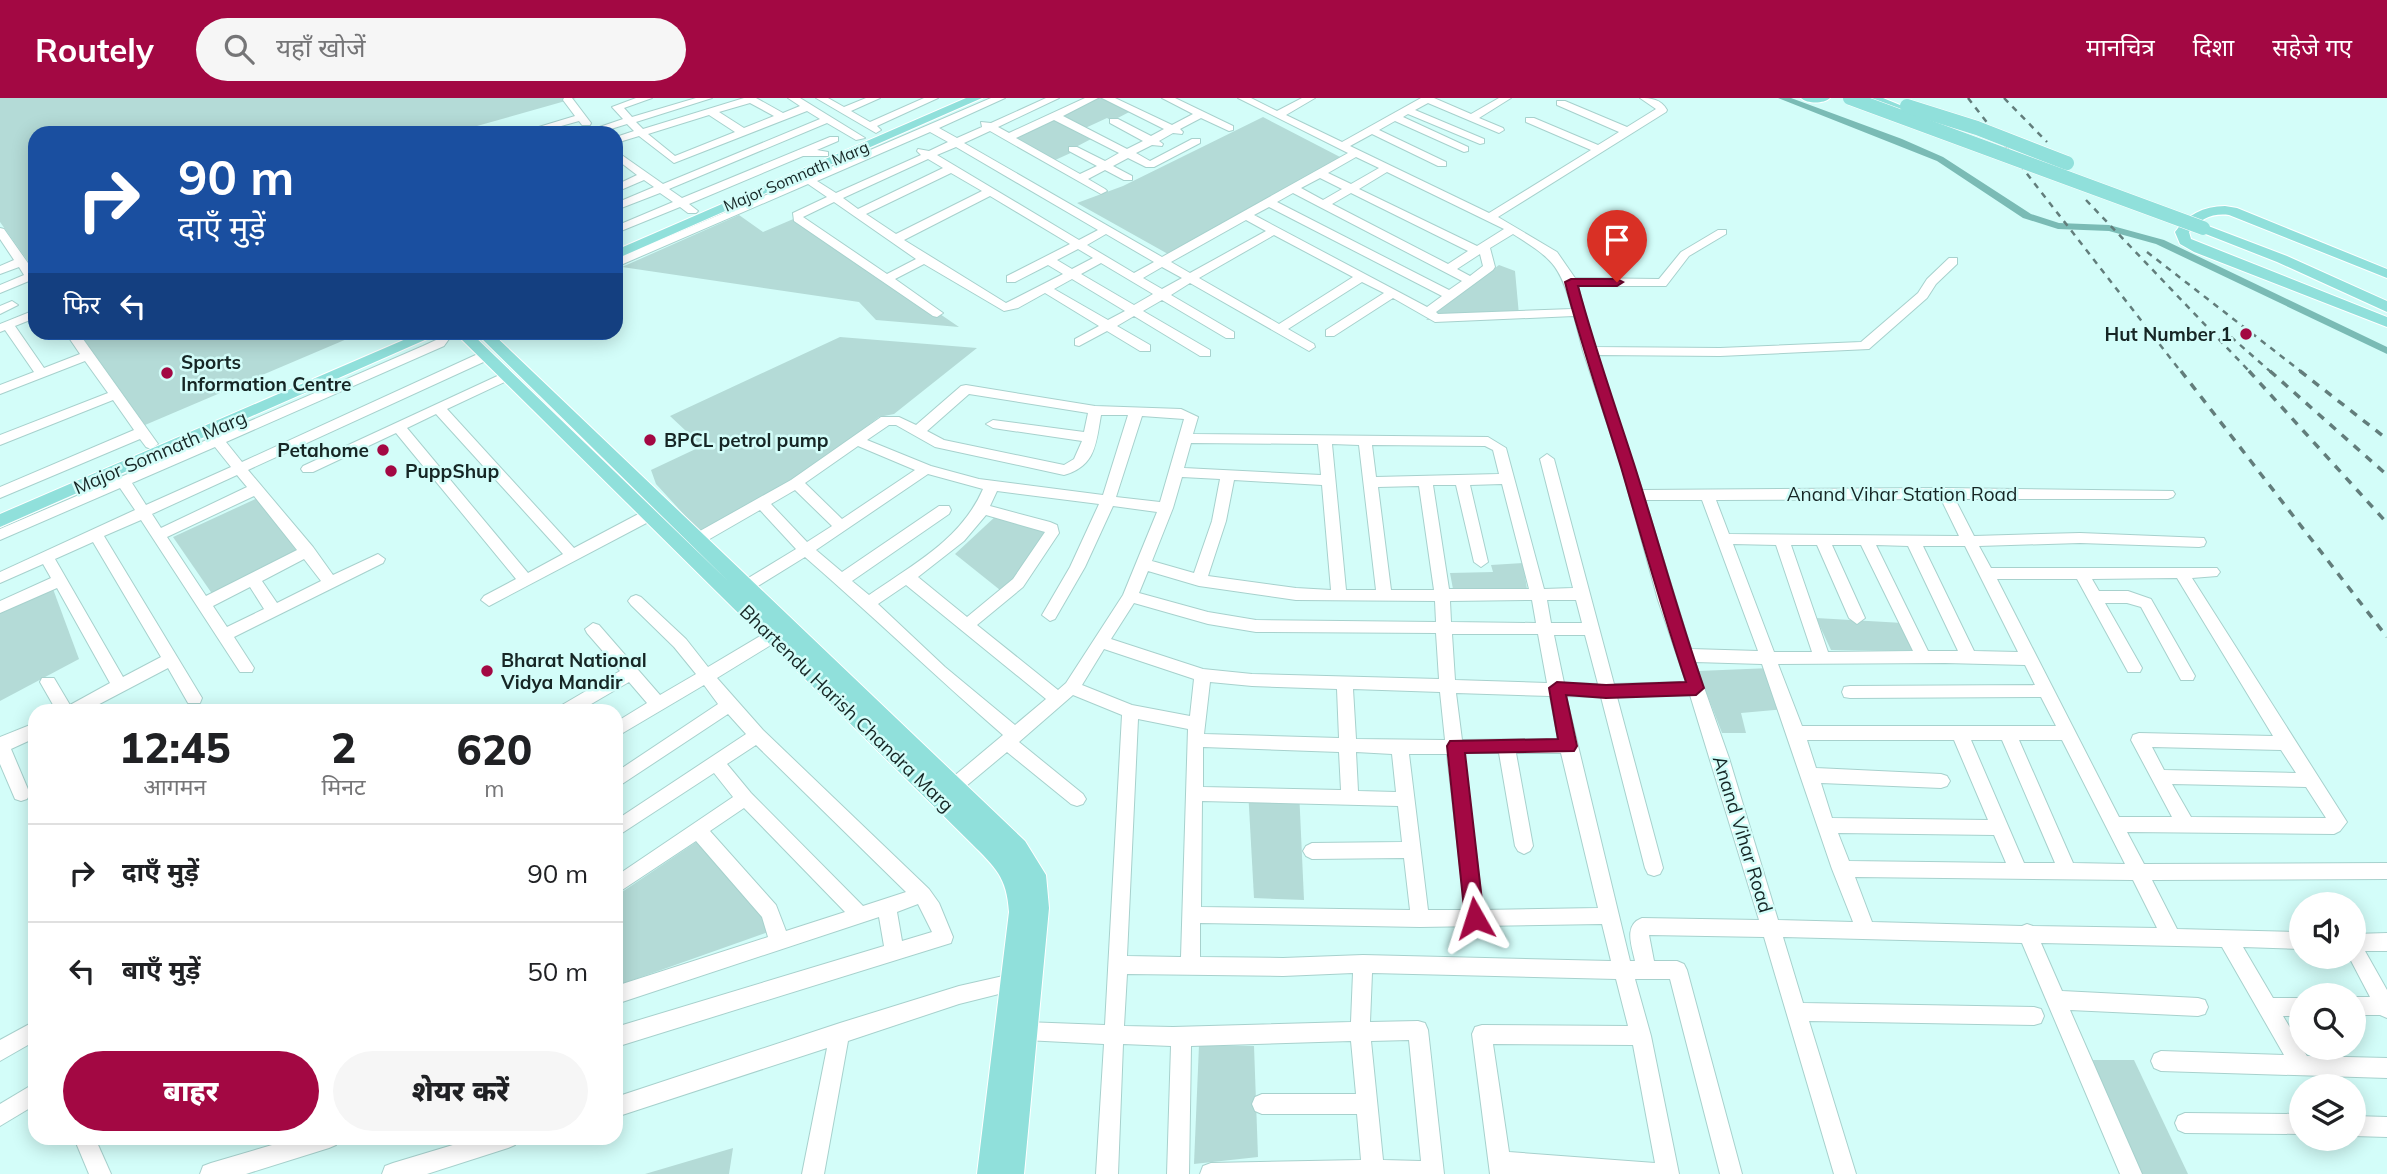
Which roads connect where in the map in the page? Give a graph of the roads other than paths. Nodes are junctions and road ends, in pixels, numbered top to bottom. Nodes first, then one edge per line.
1 (647, 98) edge
2 (707, 98) edge
3 (793, 98) edge
4 (821, 98) edge
5 (874, 98) edge
6 (976, 98) edge
7 (1000, 98) edge
8 (1054, 98) edge
9 (1093, 98) edge
10 (1107, 98) edge
11 (1167, 98) edge
12 (1243, 98) edge
13 (1310, 98) edge
14 (1506, 98) edge
15 (1645, 98) edge
16 (1807, 98) edge
17 (1824, 98) edge
18 (1850, 98) edge
19 (750, 99) edge
20 (1428, 99) edge
21 (568, 100) dead end
22 (1876, 102) edge
23 (1561, 103) dead end
24 (926, 104) edge
25 (958, 106) edge
26 (807, 107) junction
27 (1407, 110) junction
28 (710, 111) junction
29 (843, 111) junction
30 (1277, 114) junction
31 (1199, 115) junction
32 (1055, 116) junction
33 (581, 117) junction
34 (783, 117) junction
35 (1395, 117) junction
36 (1471, 118) junction
37 (828, 119) junction
38 (1530, 120) dead end
39 (629, 121) junction
40 (1114, 121) dead end
41 (549, 126) edge
42 (587, 126) edge
43 (612, 126) edge
44 (991, 127) junction
45 (931, 128) junction
46 (1170, 128) junction
47 (1229, 128) dead end
48 (1372, 130) junction
49 (1499, 130) dead end
50 (1626, 131) junction
51 (640, 132) junction
52 (743, 132) junction
53 (878, 136) junction
54 (623, 137) edge
55 (1009, 137) junction
56 (834, 139) dead end
57 (1152, 141) junction
58 (1480, 141) dead end
59 (957, 143) junction
60 (1342, 146) junction
61 (1073, 149) dead end
62 (1464, 149) dead end
63 (1598, 149) junction
64 (1174, 152) junction
65 (802, 153) junction
66 (1356, 153) junction
67 (824, 154) junction
68 (929, 154) junction
69 (1128, 154) junction
70 (623, 159) edge
71 (1442, 164) dead end
72 (1104, 166) junction
73 (952, 168) junction
74 (1387, 168) junction
75 (1319, 173) junction
76 (645, 176) junction
77 (805, 178) junction
78 (1128, 178) dead end
79 (1080, 179) junction
80 (623, 186) edge
81 (662, 188) junction
82 (1292, 188) junction
83 (1352, 189) junction
84 (990, 191) junction
85 (1101, 191) dead end
86 (834, 197) junction
87 (1268, 202) junction
88 (623, 204) edge
89 (1324, 204) junction
90 (687, 207) junction
91 (858, 213) junction
92 (1245, 215) junction
93 (1490, 217) junction
94 (2206, 224) junction
95 (623, 228) edge
96 (1108, 229) junction
97 (1513, 229) junction
98 (1275, 230) junction
99 (0, 231) edge
100 (1722, 232) dead end
101 (896, 239) junction
102 (623, 240) edge
103 (1078, 245) junction
104 (4, 246) edge
105 (1480, 249) junction
106 (623, 252) edge
107 (924, 259) junction
108 (1100, 259) junction
109 (623, 260) edge
110 (1049, 260) junction
111 (1163, 261) junction
112 (1953, 261) dead end
113 (20, 262) junction
114 (1448, 269) junction
115 (0, 270) edge
116 (28, 272) edge
117 (1071, 274) junction
118 (2387, 274) edge
119 (1362, 276) junction
120 (888, 278) junction
121 (1134, 278) junction
122 (1011, 279) dead end
123 (1191, 279) junction
124 (28, 281) edge
125 (1471, 281) junction
126 (1571, 282) junction
127 (0, 289) edge
128 (1046, 289) junction
129 (1393, 293) junction
130 (2387, 294) edge
131 (1162, 295) junction
132 (1449, 295) junction
133 (2387, 307) edge
134 (1134, 310) junction
135 (1428, 312) junction
136 (937, 313) dead end
137 (1579, 313) junction
138 (28, 317) edge
139 (2387, 322) edge
140 (1107, 325) junction
141 (4, 326) edge
142 (1278, 330) junction
143 (1330, 333) dead end
144 (1230, 335) dead end
145 (76, 340) edge
146 (393, 340) edge
147 (416, 340) edge
148 (442, 340) edge
149 (469, 340) edge
150 (490, 340) edge
151 (1079, 342) dead end
152 (1309, 347) dead end
153 (1145, 348) dead end
154 (1589, 351) junction
155 (1205, 353) dead end
156 (87, 356) junction
157 (485, 356) junction
158 (41, 373) junction
159 (506, 376) junction
160 (0, 390) edge
161 (114, 395) junction
162 (439, 409) junction
163 (1095, 410) junction
164 (1136, 412) junction
165 (236, 413) junction
166 (993, 424) dead end
167 (399, 427) junction
168 (918, 431) junction
169 (213, 436) junction
170 (1088, 437) junction
171 (147, 438) junction
172 (1184, 438) junction
173 (0, 440) edge
174 (858, 441) junction
175 (1325, 441) junction
176 (1365, 441) junction
177 (1547, 459) dead end
178 (238, 468) junction
179 (308, 469) dead end
180 (926, 469) junction
181 (1176, 472) junction
182 (1228, 475) junction
183 (1462, 479) junction
184 (1507, 479) junction
185 (1327, 480) junction
186 (1425, 481) junction
187 (1370, 482) junction
188 (124, 483) junction
189 (796, 483) junction
190 (992, 486) junction
191 (256, 489) junction
192 (0, 493) edge
193 (1945, 493) junction
194 (2168, 494) dead end
195 (1636, 495) junction
196 (1707, 495) junction
197 (1107, 501) junction
198 (763, 504) junction
199 (1166, 508) junction
200 (0, 509) edge
201 (982, 509) junction
202 (944, 510) dead end
203 (145, 511) junction
204 (649, 515) junction
205 (0, 521) edge
206 (841, 526) junction
207 (95, 533) junction
208 (0, 535) edge
209 (159, 535) junction
210 (1724, 539) junction
211 (1782, 539) junction
212 (1822, 539) junction
213 (696, 540) junction
214 (1866, 540) junction
215 (1913, 540) junction
216 (1970, 541) junction
217 (2199, 542) dead end
218 (806, 550) junction
219 (308, 551) junction
220 (46, 556) junction
221 (573, 556) junction
222 (378, 559) dead end
223 (1480, 562) dead end
224 (1143, 564) junction
225 (2181, 572) junction
226 (2212, 572) dead end
227 (2081, 573) junction
228 (1986, 574) junction
229 (906, 576) junction
230 (0, 578) edge
231 (253, 579) junction
232 (842, 580) junction
233 (1199, 580) junction
234 (58, 581) junction
235 (526, 581) junction
236 (331, 583) junction
237 (744, 587) junction
238 (1538, 594) junction
239 (1583, 594) junction
240 (1384, 595) junction
241 (1130, 596) junction
242 (1339, 596) junction
243 (1442, 596) junction
244 (2094, 597) junction
245 (489, 600) dead end
246 (636, 601) dead end
247 (205, 603) junction
248 (868, 603) junction
249 (0, 607) edge
250 (274, 611) junction
251 (1050, 615) dead end
252 (1857, 618) dead end
253 (966, 626) junction
254 (593, 629) dead end
255 (1444, 629) junction
256 (1592, 629) junction
257 (1545, 630) junction
258 (225, 635) junction
259 (773, 636) junction
260 (1101, 642) junction
261 (1685, 655) junction
262 (1968, 656) junction
263 (1822, 657) junction
264 (172, 658) junction
265 (1769, 658) junction
266 (1924, 658) junction
267 (2031, 659) junction
268 (246, 668) dead end
269 (2134, 668) dead end
270 (631, 673) junction
271 (708, 675) junction
272 (1203, 675) junction
273 (2188, 676) dead end
274 (48, 682) dead end
275 (1345, 683) junction
276 (1447, 684) junction
277 (120, 686) junction
278 (1072, 687) junction
279 (1557, 688) junction
280 (1696, 688) junction
281 (1606, 691) junction
282 (2048, 691) junction
283 (1850, 692) dead end
284 (194, 698) dead end
285 (1059, 700) junction
286 (61, 704) edge
287 (86, 704) edge
288 (578, 704) edge
289 (657, 704) junction
290 (729, 705) junction
291 (1130, 713) junction
292 (623, 726) edge
293 (1195, 732) junction
294 (28, 733) edge
295 (1796, 733) junction
296 (1959, 733) junction
297 (2008, 733) junction
298 (2068, 733) junction
299 (757, 734) junction
300 (1012, 739) junction
301 (2286, 743) junction
302 (1, 745) edge
303 (1348, 745) junction
304 (1456, 746) junction
305 (1506, 746) junction
306 (1568, 746) junction
307 (1400, 747) junction
308 (716, 763) junction
309 (1809, 775) junction
310 (623, 776) edge
311 (2158, 777) junction
312 (1941, 780) dead end
313 (2312, 780) junction
314 (946, 793) junction
315 (21, 794) dead end
316 (1194, 794) junction
317 (745, 797) junction
318 (1077, 799) dead end
319 (1350, 799) junction
320 (1405, 799) junction
321 (623, 824) edge
322 (2117, 824) junction
323 (1826, 825) junction
324 (2186, 825) junction
325 (2001, 828) junction
326 (698, 830) junction
327 (1524, 846) dead end
328 (1411, 850) junction
329 (1312, 851) dead end
330 (1654, 868) dead end
331 (1841, 869) junction
332 (2018, 870) junction
333 (2067, 870) junction
334 (2387, 870) edge
335 (2139, 872) junction
336 (623, 881) edge
337 (922, 895) junction
338 (886, 905) junction
339 (860, 915) junction
340 (1192, 915) junction
341 (1610, 916) junction
342 (1475, 918) junction
343 (1420, 919) junction
344 (1772, 930) junction
345 (1866, 931) junction
346 (2027, 932) junction
347 (2171, 936) junction
348 (2227, 938) junction
349 (2289, 940) edge
350 (778, 942) junction
351 (2366, 942) edge
352 (2387, 942) edge
353 (895, 953) junction
354 (1363, 964) junction
355 (1118, 965) junction
356 (1190, 966) junction
357 (2365, 969) edge
358 (1623, 970) junction
359 (1646, 970) junction
360 (1012, 983) junction
361 (623, 993) edge
362 (2056, 1000) junction
363 (2366, 1006) edge
364 (2198, 1007) dead end
365 (2268, 1007) junction
366 (2289, 1007) edge
367 (2386, 1007) edge
368 (1795, 1012) junction
369 (2034, 1016) dead end
370 (1026, 1031) junction
371 (840, 1032) junction
372 (1360, 1032) junction
373 (28, 1034) edge
374 (623, 1035) edge
375 (1112, 1036) junction
376 (1181, 1036) junction
377 (1641, 1036) junction
378 (0, 1051) edge
379 (2161, 1061) dead end
380 (2301, 1065) junction
381 (2387, 1068) edge
382 (28, 1098) edge
383 (1262, 1104) dead end
384 (1365, 1104) junction
385 (623, 1105) edge
386 (0, 1116) edge
387 (2185, 1123) dead end
388 (2289, 1124) edge
389 (2366, 1126) edge
390 (2387, 1127) edge
391 (87, 1145) edge
392 (306, 1145) edge
393 (486, 1145) edge
394 (1500, 1168) edge
395 (1373, 1170) junction
396 (1432, 1173) edge
397 (100, 1174) edge
398 (211, 1174) edge
399 (393, 1174) edge
400 (813, 1174) edge
401 (990, 1174) edge
402 (1011, 1174) edge
403 (1107, 1174) edge
404 (1178, 1174) edge
405 (1211, 1174) edge
406 (1666, 1174) edge
407 (1731, 1174) edge
408 (1845, 1174) edge
409 (2131, 1174) edge

1 - 39 street
2 - 39 street
3 - 26 street
4 - 29 street
5 - 29 street
6 - 25 main road, Major Somnath Marg
7 - 25 street
8 - 44 street
9 - 32 street
10 - 46 street
11 - 31 street
12 - 30 street, Anand Vihar Road
13 - 30 street
14 - 36 street
15 - 50 street
16 - 17 main road
18 - 22 main road, bridge
19 - 28 street
19 - 34 street
20 - 27 street
20 - 36 street
21 - 33 street
22 - 94 main road, bridge
23 - 50 street
24 - 25 main road, Major Somnath Marg
24 - 53 main road, Major Somnath Marg
25 - 44 street
25 - 45 street
25 - 53 main road, Major Somnath Marg
26 - 34 street
26 - 37 street
27 - 35 street
27 - 58 street
28 - 51 street
28 - 52 street
29 - 53 street
30 - 60 street, Anand Vihar Road
31 - 46 street
31 - 47 street
32 - 55 street
32 - 69 street
33 - 41 street
33 - 42 street
34 - 52 street
35 - 48 street
35 - 62 street
36 - 49 street
37 - 53 street
37 - 81 street
38 - 63 street
39 - 43 street
39 - 51 street
40 - 57 street
44 - 55 street
44 - 59 street
45 - 53 street
45 - 59 street
46 - 57 street
46 - 64 street
48 - 60 street
48 - 71 street
50 - 63 street
51 - 52 street
51 - 54 street
53 - 67 main road, Major Somnath Marg
53 - 68 street
53 - 77 main road, Major Somnath Marg
53 - 77 street
55 - 79 street
56 - 65 street
57 - 64 street
57 - 69 street
59 - 68 street
59 - 96 street
60 - 66 street, Anand Vihar Road
61 - 72 street
63 - 93 street
64 - 69 street
65 - 67 street
65 - 90 street
66 - 74 street, Anand Vihar Road
66 - 75 street
67 - 90 main road, Major Somnath Marg
68 - 73 street
68 - 86 street
69 - 72 street
70 - 76 street
72 - 78 street
72 - 79 street
73 - 84 street
73 - 91 street
74 - 83 street
74 - 93 street, Anand Vihar Road
75 - 82 street
75 - 83 street
76 - 80 street
76 - 81 street
77 - 86 street
77 - 106 main road, Major Somnath Marg
77 - 109 street
79 - 85 street
81 - 88 street
81 - 90 street
82 - 87 street
82 - 89 street
83 - 89 street
83 - 105 street
84 - 101 street
84 - 103 street
86 - 91 street
86 - 120 street
87 - 92 street
87 - 132 street
89 - 114 street
90 - 95 street
90 - 102 main road, Major Somnath Marg
91 - 101 street
92 - 98 street
92 - 111 street
93 - 97 street, Anand Vihar Road
94 - 130 main road
94 - 133 main road
96 - 103 street
96 - 111 street
97 - 105 street
97 - 126 street, Anand Vihar Road
98 - 119 street
98 - 123 street
99 - 104 street
100 - 126 street
101 - 107 street
103 - 108 street
103 - 110 street
104 - 113 street
105 - 114 street
105 - 125 street
107 - 120 street
107 - 128 street
108 - 117 street
108 - 121 street
110 - 117 street
110 - 122 street
111 - 121 street
111 - 123 street
112 - 154 street
113 - 115 street
113 - 116 street
114 - 125 street
117 - 128 street
117 - 134 street
118 - 139 main road
119 - 129 street
119 - 142 street
120 - 136 street
121 - 131 street
123 - 131 street
123 - 142 street
124 - 127 street
125 - 132 street
126 - 137 street, Anand Vihar Road
128 - 140 street
129 - 135 street
129 - 143 street
131 - 134 street
131 - 144 street
132 - 135 street
134 - 140 street
134 - 155 street
135 - 137 street
137 - 154 street, Anand Vihar Road
138 - 141 street
140 - 151 street
140 - 153 street
141 - 158 street
142 - 152 street
145 - 156 street
146 - 165 main road, Major Somnath Marg
147 - 165 main road, Major Somnath Marg
148 - 169 street
149 - 157 main road, Bhartendu Harish Chandra Marg
150 - 213 main road, Bhartendu Harish Chandra Marg
154 - 195 street, Anand Vihar Road
156 - 158 street
156 - 161 street
157 - 159 main road, Bhartendu Harish Chandra Marg
157 - 178 street
158 - 160 street
159 - 162 street
159 - 204 main road, Bhartendu Harish Chandra Marg
161 - 171 street
161 - 173 street
162 - 167 street
162 - 221 street
163 - 164 street
163 - 168 street
163 - 170 street
164 - 172 street
164 - 197 street
165 - 169 main road, Major Somnath Marg
165 - 171 main road, Major Somnath Marg
166 - 170 street
167 - 179 street
167 - 235 street
168 - 170 street
168 - 174 street
169 - 178 street
169 - 188 street
169 - 205 main road, Major Somnath Marg
171 - 192 street
171 - 200 main road, Major Somnath Marg
172 - 175 street
172 - 181 street
174 - 180 street
174 - 189 street
175 - 176 street
175 - 185 street
176 - 184 street
176 - 187 street
177 - 239 street
178 - 191 street
178 - 203 street
180 - 190 street
180 - 206 street
181 - 182 street
181 - 199 street
182 - 185 street
182 - 233 street
183 - 184 street
183 - 186 street
183 - 223 street
184 - 238 street
185 - 242 street
186 - 187 street
186 - 243 street
187 - 240 street
188 - 203 street
188 - 208 street
189 - 198 street
189 - 206 street
190 - 197 street
190 - 201 street
191 - 209 street
191 - 219 street
193 - 194 street, Anand Vihar Station Road
193 - 196 street, Anand Vihar Station Road
193 - 216 street
195 - 196 street, Anand Vihar Station Road
195 - 261 street, Anand Vihar Road
196 - 210 street
197 - 199 street
197 - 251 street
198 - 213 street
198 - 218 street
199 - 224 street
201 - 229 street
201 - 253 street
202 - 232 street
203 - 207 street
203 - 209 street
204 - 221 street
204 - 259 main road, Bhartendu Harish Chandra Marg
206 - 218 street
207 - 220 street
207 - 264 street
209 - 247 street
210 - 211 street
210 - 265 street
211 - 212 street
211 - 263 street
212 - 214 street
212 - 252 street
213 - 237 main road, Bhartendu Harish Chandra Marg
214 - 215 street
214 - 266 street
215 - 216 street
215 - 262 street
216 - 217 street
216 - 228 street
218 - 232 street
218 - 237 street
219 - 231 street
219 - 236 street
220 - 230 street
220 - 234 street
221 - 235 street
222 - 236 street
224 - 233 street
224 - 241 street
225 - 226 street
225 - 227 street
225 - 301 street
227 - 228 street
227 - 244 street
228 - 267 street
229 - 248 street
229 - 253 street
231 - 247 street
231 - 250 street
232 - 248 street
233 - 242 street
234 - 249 street
234 - 277 street
235 - 245 street
236 - 250 street
237 - 314 main road, Bhartendu Harish Chandra Marg
238 - 239 street
238 - 243 street
238 - 257 street
239 - 256 street
240 - 242 street
240 - 243 street
241 - 255 street
241 - 260 street
243 - 255 street
244 - 269 street
244 - 273 street
246 - 271 street
247 - 258 street
248 - 300 street
250 - 258 street
253 - 285 street
254 - 270 street
255 - 257 street
255 - 276 street
256 - 257 street
256 - 281 street
257 - 279 street
258 - 268 street
259 - 271 street
259 - 314 main road, Bhartendu Harish Chandra Marg
260 - 272 street
260 - 278 street
261 - 265 street
261 - 280 street, Anand Vihar Road
262 - 266 street
262 - 267 street
263 - 265 street
263 - 266 street
264 - 277 street
264 - 284 street
265 - 295 street
267 - 282 street
270 - 288 street
270 - 289 street
271 - 289 street
271 - 290 street
272 - 275 street
272 - 293 street
274 - 286 street
275 - 276 street
275 - 303 street
276 - 279 street
276 - 304 street
277 - 287 street
278 - 285 street
278 - 291 street
279 - 281 street
279 - 306 street
280 - 281 street
280 - 344 street, Anand Vihar Road
281 - 330 street
282 - 283 street
282 - 298 street
285 - 300 street
289 - 292 street
290 - 299 street
290 - 310 street
291 - 293 street
291 - 355 street
293 - 303 street
293 - 316 street
294 - 302 street
295 - 296 street
295 - 309 street
296 - 297 street
296 - 325 street
297 - 298 street
297 - 333 street
298 - 322 street
299 - 308 street
299 - 337 street
300 - 314 street
300 - 318 street
301 - 311 street
301 - 313 street
302 - 315 street
303 - 307 street
303 - 319 street
304 - 305 street
304 - 307 street
304 - 342 street
305 - 306 street
305 - 327 street
306 - 341 street
307 - 320 street
308 - 317 street
308 - 321 street
309 - 312 street
309 - 323 street
311 - 313 street
311 - 324 street
313 - 324 street
314 - 360 main road, Bhartendu Harish Chandra Marg
314 - 370 main road, Bhartendu Harish Chandra Marg
316 - 319 street
316 - 340 street
317 - 326 street
317 - 339 street
319 - 320 street
320 - 328 street
322 - 324 street
322 - 335 street
323 - 325 street
323 - 331 street
325 - 332 street
326 - 336 street
326 - 350 street
328 - 329 street
328 - 343 street
331 - 332 street
331 - 345 street
332 - 333 street
333 - 335 street
334 - 335 street
335 - 347 street
337 - 338 street
337 - 353 street
338 - 339 street
338 - 353 street
339 - 350 street
340 - 343 street
340 - 356 street
341 - 342 street
341 - 358 street
342 - 343 street
344 - 345 street
344 - 359 street
344 - 368 street, Anand Vihar Road
345 - 346 street
346 - 347 street
346 - 362 street
347 - 348 street
348 - 349 street
348 - 365 street
350 - 361 street
351 - 352 street
353 - 374 street
354 - 356 street
354 - 358 street
354 - 372 street
355 - 356 street
355 - 375 street
357 - 367 street
358 - 359 street
358 - 377 street
359 - 407 street
360 - 371 street
360 - 401 main road, Bhartendu Harish Chandra Marg
362 - 364 street
362 - 409 street
363 - 367 street
365 - 366 street
365 - 380 street
368 - 369 street
368 - 408 street, Anand Vihar Road
370 - 375 street
370 - 402 main road, Bhartendu Harish Chandra Marg
371 - 385 street
371 - 400 street
372 - 376 street
372 - 384 street
372 - 396 street
373 - 378 street
375 - 376 street
375 - 403 street
376 - 404 street
377 - 394 street
377 - 406 street
379 - 380 street
380 - 381 street
382 - 386 street
383 - 384 street
384 - 395 street
387 - 388 street
389 - 390 street
391 - 397 street
392 - 398 street
393 - 399 street
394 - 406 street
395 - 396 street
395 - 405 street

